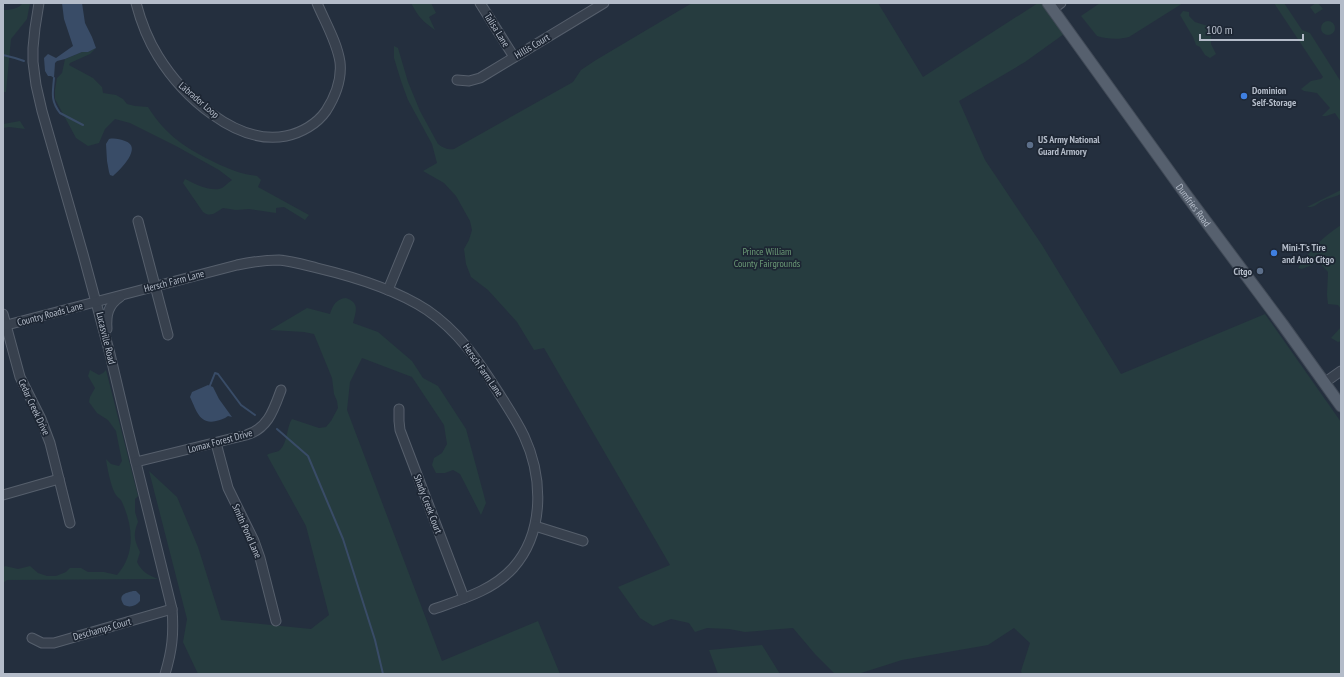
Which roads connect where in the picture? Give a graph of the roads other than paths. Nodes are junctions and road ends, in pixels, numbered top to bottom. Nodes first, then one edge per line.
1 (39, 3) edge
2 (136, 3) edge
3 (317, 3) edge
4 (480, 3) edge
5 (604, 3) edge
6 (1054, 5) edge
7 (514, 57) junction
8 (457, 80) dead end
9 (138, 221) dead end
10 (409, 239) dead end
11 (155, 286) junction
12 (388, 290) junction
13 (124, 294) junction
14 (96, 302) junction
15 (3, 314) edge
16 (4, 326) edge
17 (168, 335) dead end
18 (110, 354) junction
19 (1341, 371) edge
20 (1324, 383) junction
21 (281, 390) dead end
22 (1341, 406) edge
23 (399, 409) dead end
24 (216, 443) junction
25 (136, 462) junction
26 (59, 479) junction
27 (3, 495) edge
28 (70, 523) dead end
29 (535, 526) junction
30 (583, 541) dead end
31 (464, 598) junction
32 (172, 609) junction
33 (434, 609) dead end
34 (276, 621) dead end
35 (32, 638) dead end
36 (165, 674) edge

1 - 14 street, Lucasville Road
2 - 3 street, Labrador Loop
4 - 7 street, Talisa Lane
5 - 7 street, Hillis Court
6 - 20 main road, Dumfries Road
7 - 8 street, Hillis Court
9 - 11 street
10 - 12 street
11 - 12 street, Hersch Farm Lane
11 - 13 street, Hersch Farm Lane
11 - 17 street
12 - 29 street, Hersch Farm Lane
13 - 14 street, Hersch Farm Lane
13 - 18 street
14 - 16 street, Country Roads Lane
14 - 18 street, Lucasville Road
15 - 16 street, Cedar Creek Drive
16 - 26 street, Cedar Creek Drive
18 - 25 street, Lucasville Road
19 - 20 street
20 - 22 main road, Dumfries Road
21 - 24 street, Lomax Forest Drive
23 - 31 street, Shady Creek Court
24 - 25 street, Lomax Forest Drive
24 - 34 street, Smith Pond Lane
25 - 32 street, Lucasville Road
26 - 27 street
26 - 28 street, Cedar Creek Drive
29 - 30 street
29 - 31 street, Hersch Farm Lane
31 - 33 street, Hersch Farm Lane
32 - 35 street, Deschamps Court
32 - 36 street, Lucasville Road

